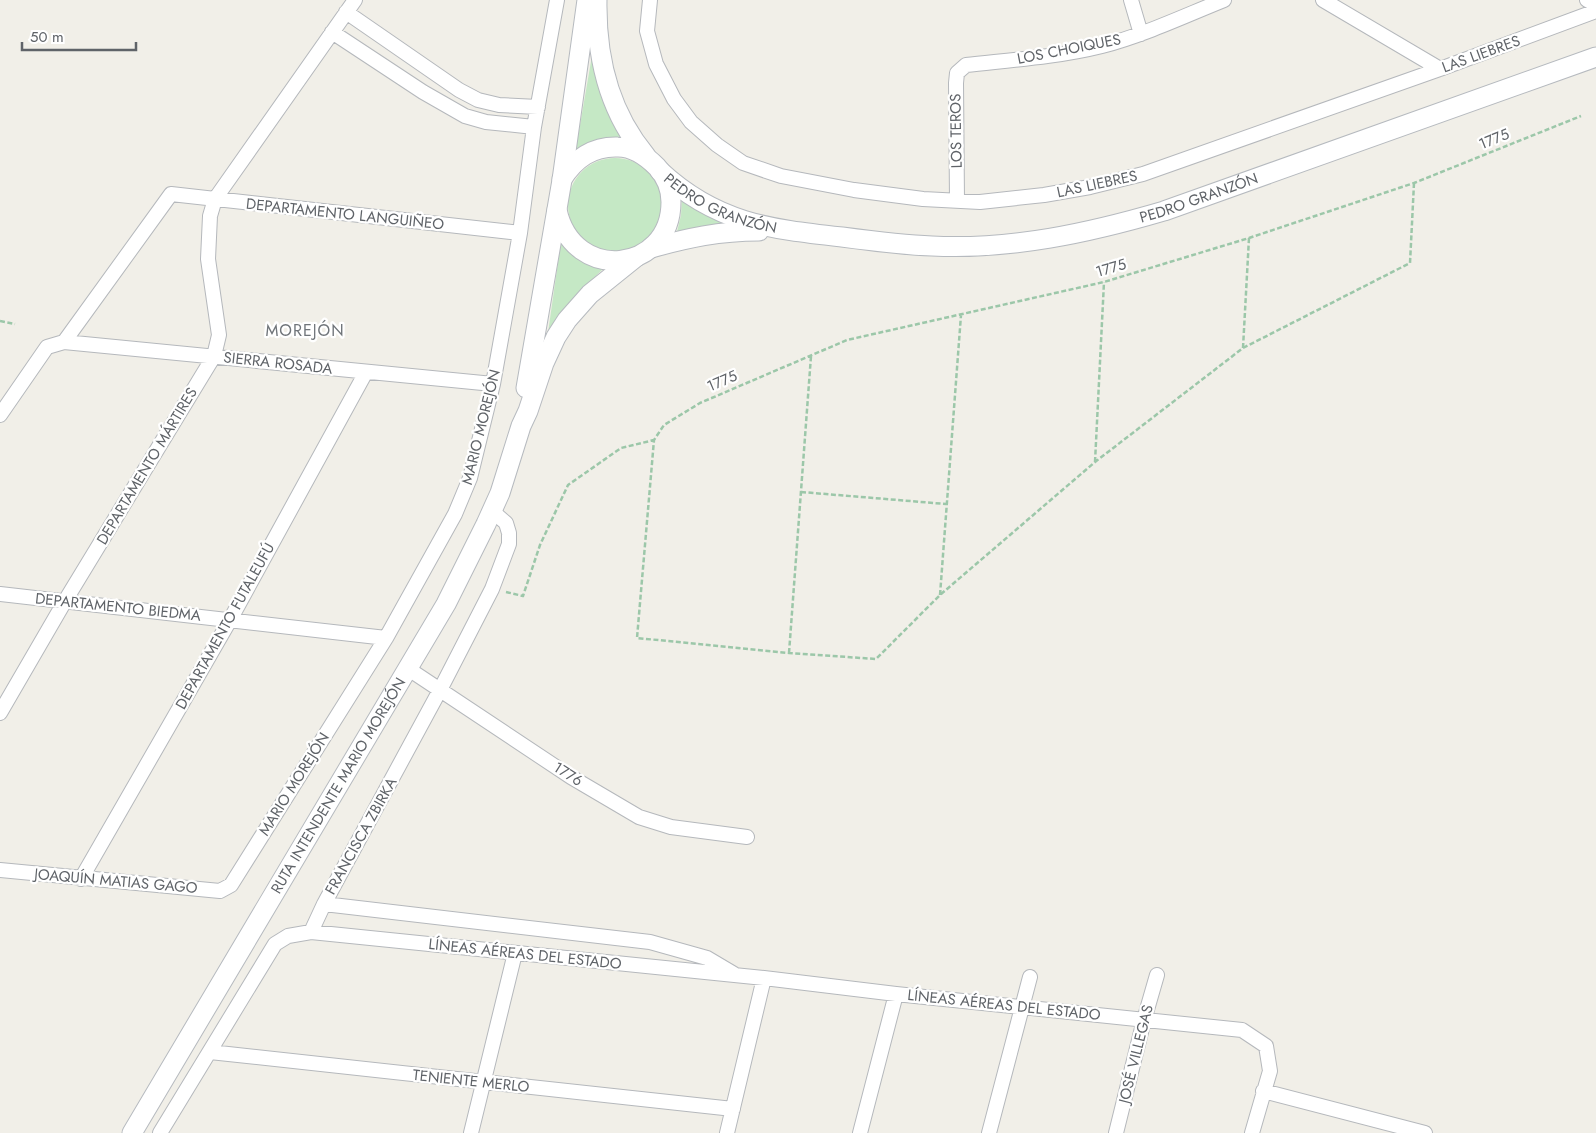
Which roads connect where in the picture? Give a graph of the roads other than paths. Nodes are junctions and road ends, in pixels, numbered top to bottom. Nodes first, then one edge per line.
1 (355, 0) edge
2 (557, 0) edge
3 (587, 0) edge
4 (597, 0) edge
5 (650, 0) edge
6 (1131, 0) edge
7 (1224, 0) edge
8 (1322, 0) edge
9 (1587, 0) edge
10 (1596, 5) edge
11 (1596, 11) edge
12 (346, 12) junction
13 (332, 32) junction
14 (1141, 34) junction
15 (1596, 57) edge
16 (966, 65) joint
17 (1440, 69) junction
18 (538, 107) junction
19 (534, 127) junction
20 (654, 164) junction
21 (562, 180) junction
22 (215, 199) junction
23 (957, 201) junction
24 (556, 209) junction
25 (785, 231) junction
26 (520, 233) junction
27 (643, 252) junction
28 (64, 342) junction
29 (214, 356) junction
30 (366, 372) junction
31 (493, 384) junction
32 (0, 415) edge
33 (521, 426) junction
34 (492, 511) junction
35 (0, 594) edge
36 (65, 601) junction
37 (230, 620) junction
38 (386, 638) junction
39 (407, 668) junction
40 (440, 690) junction
41 (0, 713) edge
42 (747, 837) dead end
43 (0, 870) edge
44 (81, 878) junction
45 (231, 885) joint
46 (324, 904) junction
47 (311, 932) junction
48 (515, 953) junction
49 (1158, 975) dead end
50 (738, 976) junction
51 (1030, 977) dead end
52 (764, 978) junction
53 (896, 994) junction
54 (1021, 1007) junction
55 (1144, 1020) junction
56 (210, 1052) junction
57 (484, 1082) junction
58 (1263, 1091) junction
59 (733, 1109) junction
60 (132, 1133) edge
61 (160, 1133) edge
62 (471, 1133) edge
63 (727, 1133) edge
64 (860, 1133) edge
65 (989, 1133) edge
66 (1116, 1133) edge
67 (1252, 1133) edge
68 (1426, 1133) edge

1 - 12 street
2 - 18 street, MARIO MOREJÓN
3 - 21 main road
4 - 20 main road
5 - 23 street, LAS LIEBRES
6 - 14 street
7 - 14 street, LOS CHOIQUES
8 - 17 street
9 - 10 street
11 - 17 street, LAS LIEBRES
12 - 13 street
12 - 18 street
13 - 19 street
13 - 22 street
14 - 16 street, LOS CHOIQUES
15 - 25 main road, PEDRO GRANZÓN
16 - 23 street, LOS TEROS
17 - 23 street, LAS LIEBRES
18 - 19 street, MARIO MOREJÓN
19 - 26 street, MARIO MOREJÓN
20 - 21 main road
20 - 25 main road, PEDRO GRANZÓN
20 - 27 main road
21 - 24 main road
22 - 26 street, DEPARTAMENTO LANGUIÑEO
22 - 28 street, DEPARTAMENTO LANGUIÑEO
22 - 29 street, DEPARTAMENTO MÁRTIRES
24 - 27 main road
24 - 33 main road, RUTA INTENDENTE MARIO MOREJÓN
25 - 27 main road, PEDRO GRANZÓN
26 - 31 street, MARIO MOREJÓN
27 - 33 main road, RUTA INTENDENTE MARIO MOREJÓN
28 - 29 street, SIERRA ROSADA
28 - 32 street
29 - 30 street, SIERRA ROSADA
29 - 36 street, DEPARTAMENTO MÁRTIRES
30 - 31 street, SIERRA ROSADA
30 - 37 street, DEPARTAMENTO FUTALEUFÚ
31 - 38 street, MARIO MOREJÓN
33 - 34 main road, RUTA INTENDENTE MARIO MOREJÓN
34 - 39 main road, RUTA INTENDENTE MARIO MOREJÓN
34 - 40 street, FRANCISCA ZBIRKA
35 - 36 street, DEPARTAMENTO BIEDMA
36 - 37 street, DEPARTAMENTO BIEDMA
36 - 41 street, DEPARTAMENTO MÁRTIRES
37 - 38 street, DEPARTAMENTO BIEDMA
37 - 44 street, DEPARTAMENTO FUTALEUFÚ
38 - 45 street, MARIO MOREJÓN
39 - 40 street, 1776
39 - 60 main road, RUTA INTENDENTE MARIO MOREJÓN
40 - 42 street, 1776
40 - 46 street, FRANCISCA ZBIRKA
43 - 44 street, JOAQUÍN MATIAS GAGO
44 - 45 street, JOAQUÍN MATIAS GAGO
46 - 47 street, FRANCISCA ZBIRKA
46 - 50 street, LÍNEAS AÉREAS DEL ESTADO
47 - 48 street, LÍNEAS AÉREAS DEL ESTADO
47 - 56 street
48 - 50 street, LÍNEAS AÉREAS DEL ESTADO
48 - 57 street
49 - 55 street, JOSÉ VILLEGAS
50 - 52 street, LÍNEAS AÉREAS DEL ESTADO
51 - 54 street
52 - 53 street, LÍNEAS AÉREAS DEL ESTADO
52 - 59 street
53 - 54 street, LÍNEAS AÉREAS DEL ESTADO
53 - 64 street
54 - 55 street, LÍNEAS AÉREAS DEL ESTADO
54 - 65 street
55 - 58 street, LÍNEAS AÉREAS DEL ESTADO
55 - 66 street, JOSÉ VILLEGAS
56 - 57 street, TENIENTE MERLO
56 - 61 street
57 - 59 street, TENIENTE MERLO
57 - 62 street
58 - 67 street
58 - 68 street
59 - 63 street

